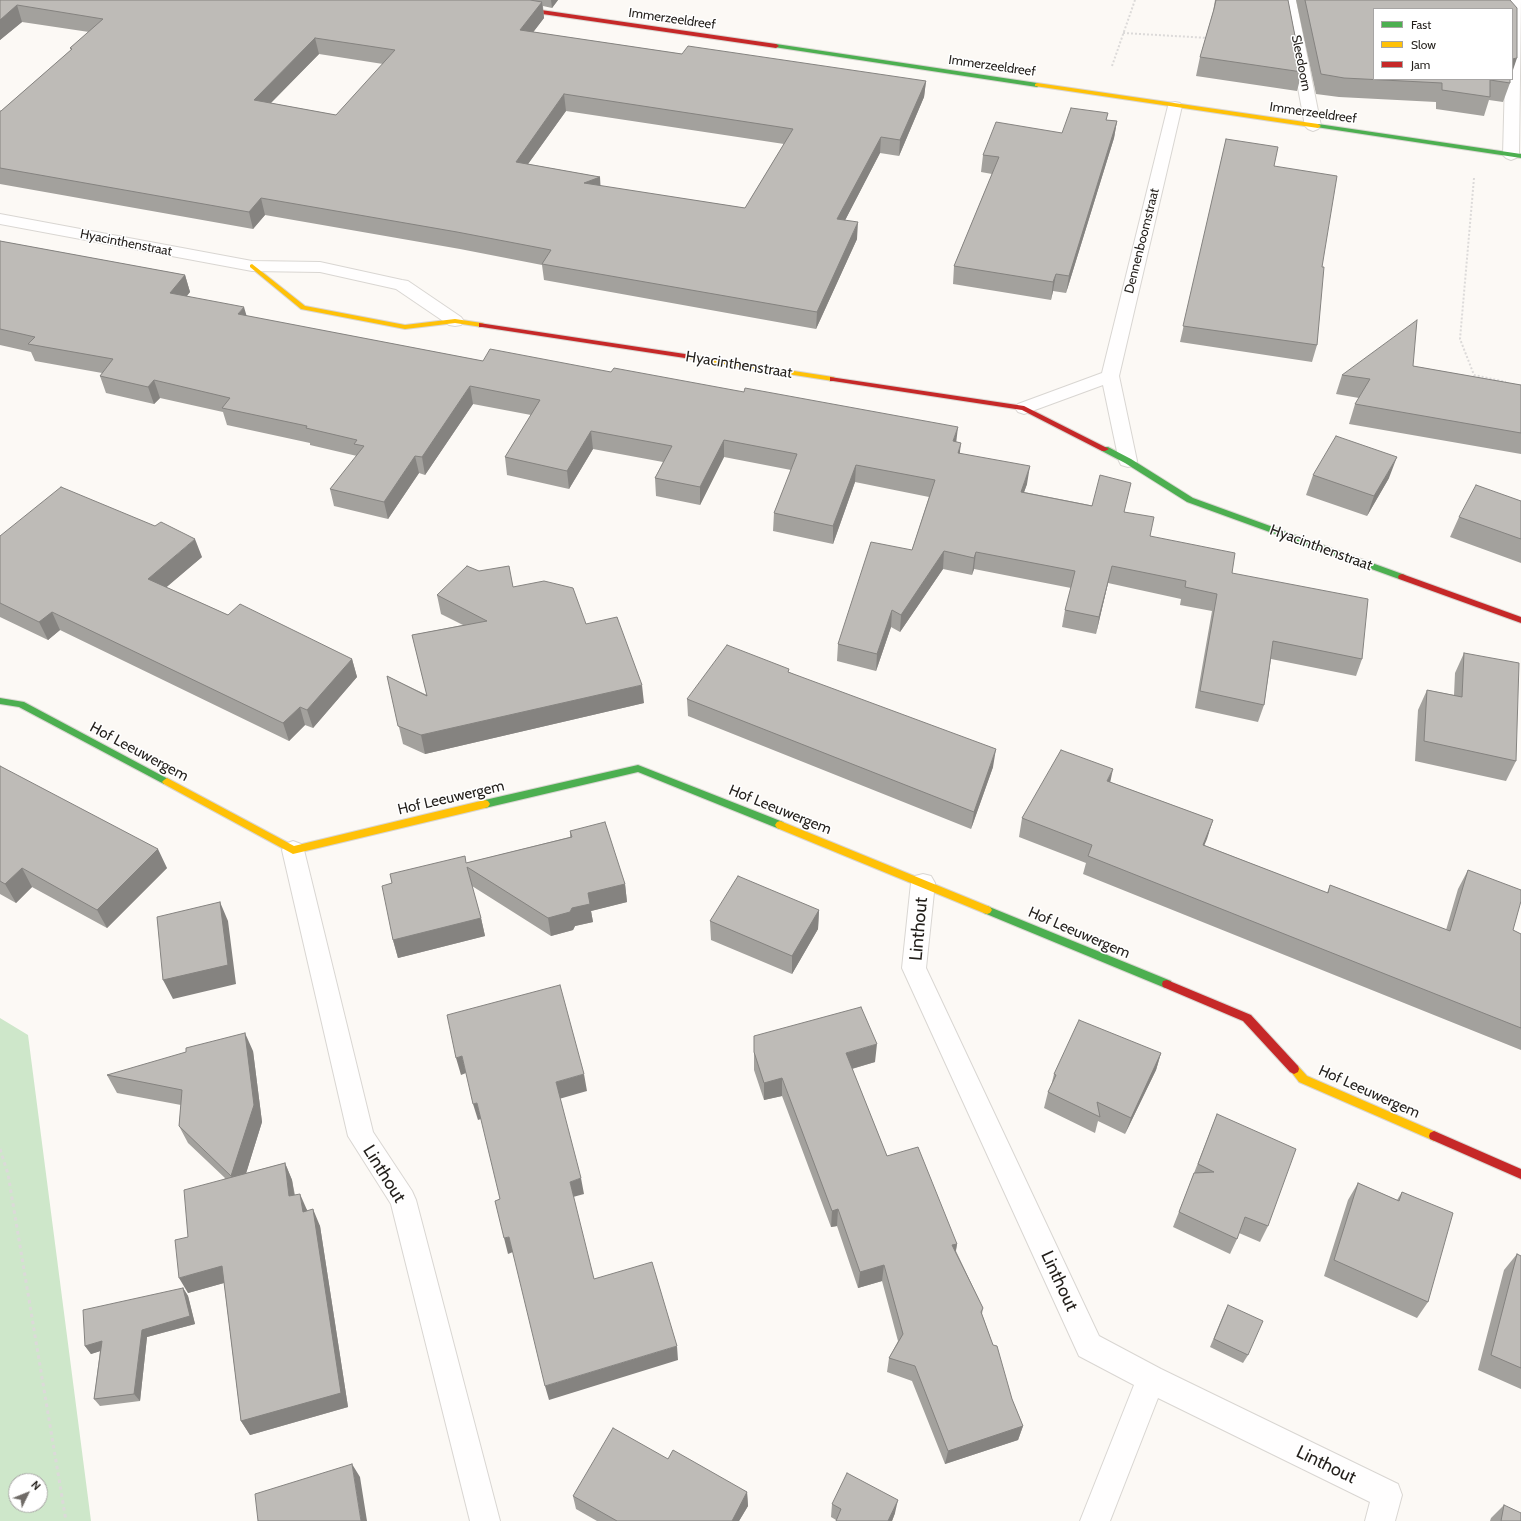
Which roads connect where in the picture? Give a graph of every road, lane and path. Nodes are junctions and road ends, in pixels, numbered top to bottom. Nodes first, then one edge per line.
1 (460, 0) edge
2 (1135, 0) edge
3 (1289, 0) edge
4 (1514, 0) edge
5 (1123, 33) junction
6 (1210, 38) edge
7 (1101, 95) junction
8 (1175, 106) junction
9 (1313, 126) junction
10 (1476, 150) junction
11 (1516, 156) edge
12 (0, 219) edge
13 (252, 266) junction
14 (455, 321) junction
15 (1110, 376) junction
16 (1508, 383) edge
17 (1024, 408) junction
18 (1128, 461) junction
19 (1521, 620) edge
20 (0, 701) edge
21 (293, 850) junction
22 (923, 883) junction
23 (0, 1149) edge
24 (1521, 1174) edge
25 (1151, 1378) junction
26 (66, 1521) edge
27 (485, 1521) edge
28 (1095, 1521) edge
29 (1380, 1521) edge

1 - 7 street, Immerzeeldreef
2 - 5 path
3 - 9 street, Sleedoorn
4 - 11 street
5 - 6 path
5 - 7 path
7 - 8 street, Immerzeeldreef
8 - 9 street, Immerzeeldreef
8 - 15 street, Dennenboomstraat
9 - 10 street, Immerzeeldreef
10 - 11 street, Immerzeeldreef
10 - 16 path
12 - 13 street, Hyacinthenstraat
13 - 14 street, Hyacinthenstraat
13 - 14 street, Hyacinthenstraat
14 - 17 street, Hyacinthenstraat
15 - 17 street, Hyacinthenstraat
15 - 18 street
17 - 18 street, Hyacinthenstraat
18 - 19 street, Hyacinthenstraat
20 - 21 street, Hof Leeuwergem
21 - 22 street, Hof Leeuwergem
21 - 27 street, Linthout
22 - 24 street, Hof Leeuwergem
22 - 25 street, Linthout
23 - 26 path
25 - 28 street
25 - 29 street, Linthout

